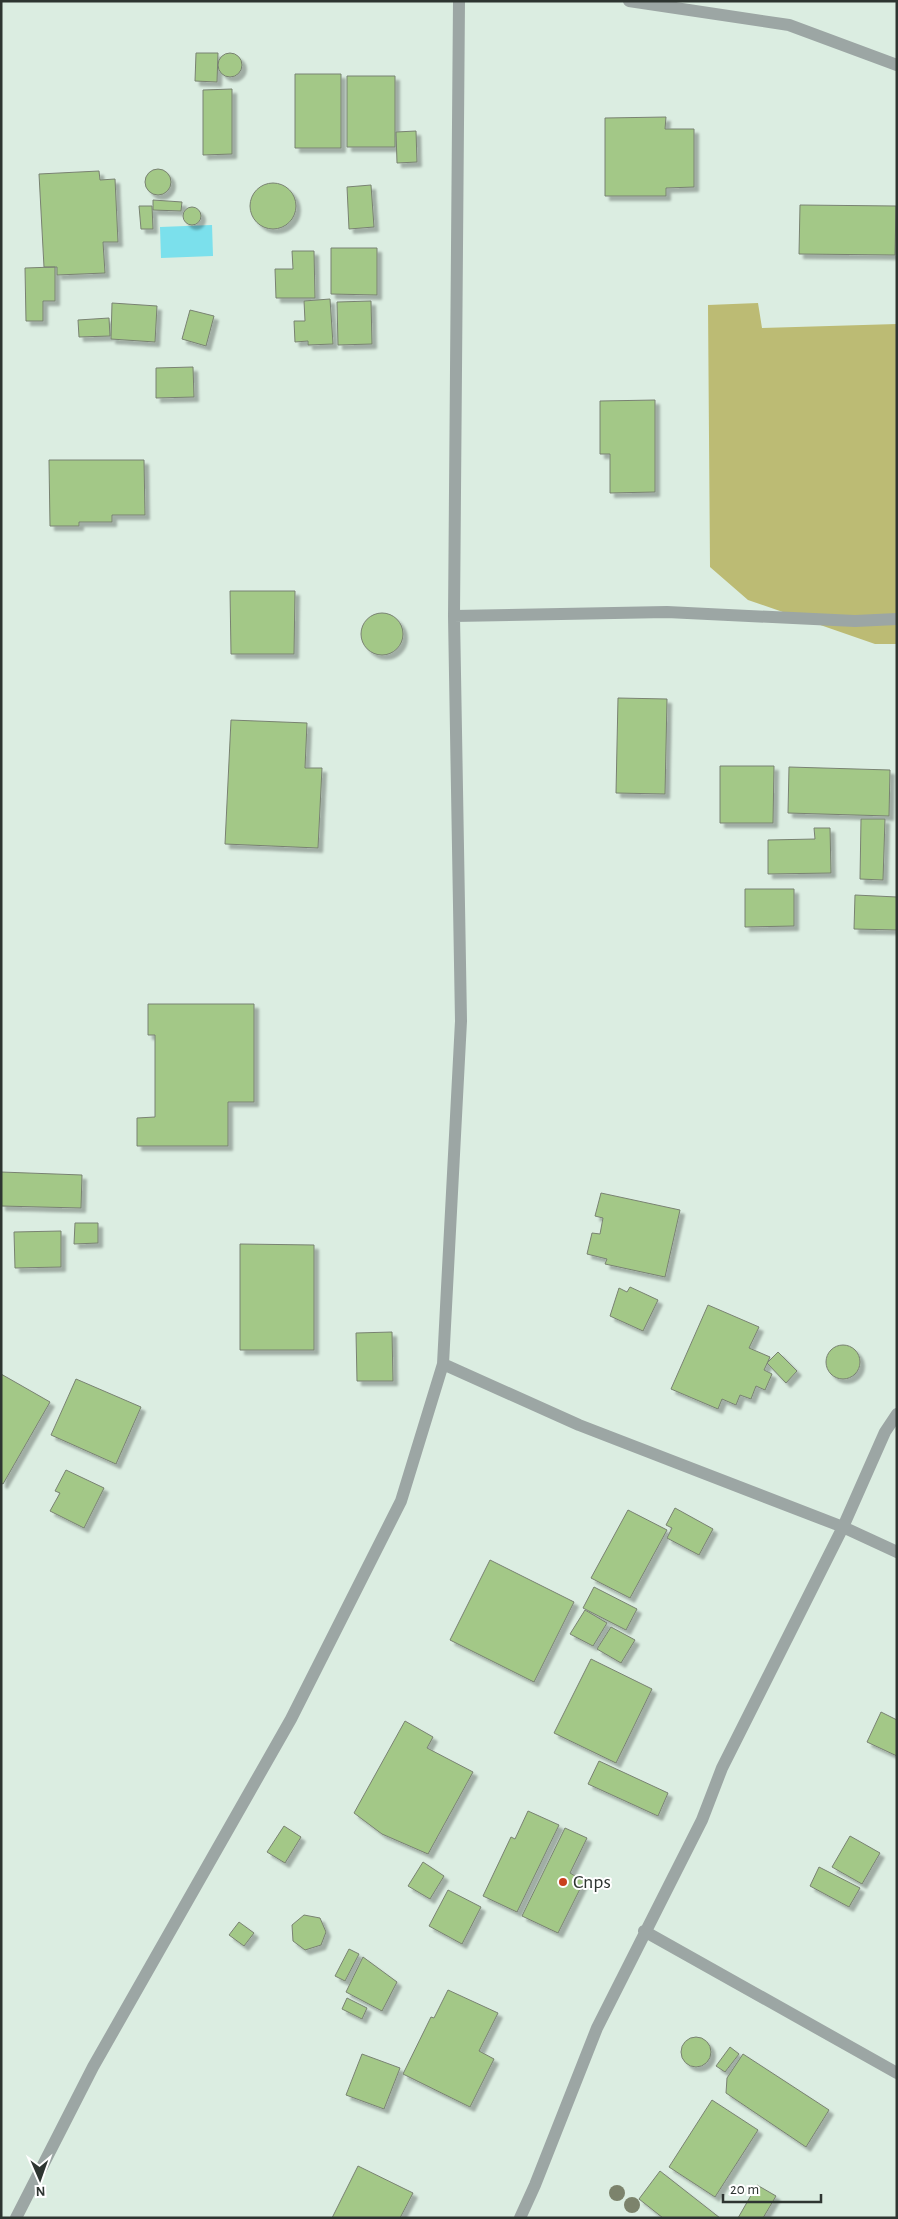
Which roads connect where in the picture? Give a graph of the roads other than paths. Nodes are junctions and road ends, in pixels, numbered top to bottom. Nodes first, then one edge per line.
1 (459, 1) edge
2 (629, 1) edge
3 (897, 65) edge
4 (454, 616) junction
5 (897, 619) edge
6 (443, 1364) junction
7 (897, 1414) edge
8 (843, 1526) junction
9 (897, 1552) edge
10 (644, 1931) junction
11 (897, 2072) edge
12 (16, 2218) edge
13 (520, 2218) edge

1 - 4 street
2 - 3 street
4 - 5 street
4 - 6 street
6 - 8 street
6 - 12 street
7 - 8 street
8 - 9 street
8 - 10 street
10 - 11 street
10 - 13 street

